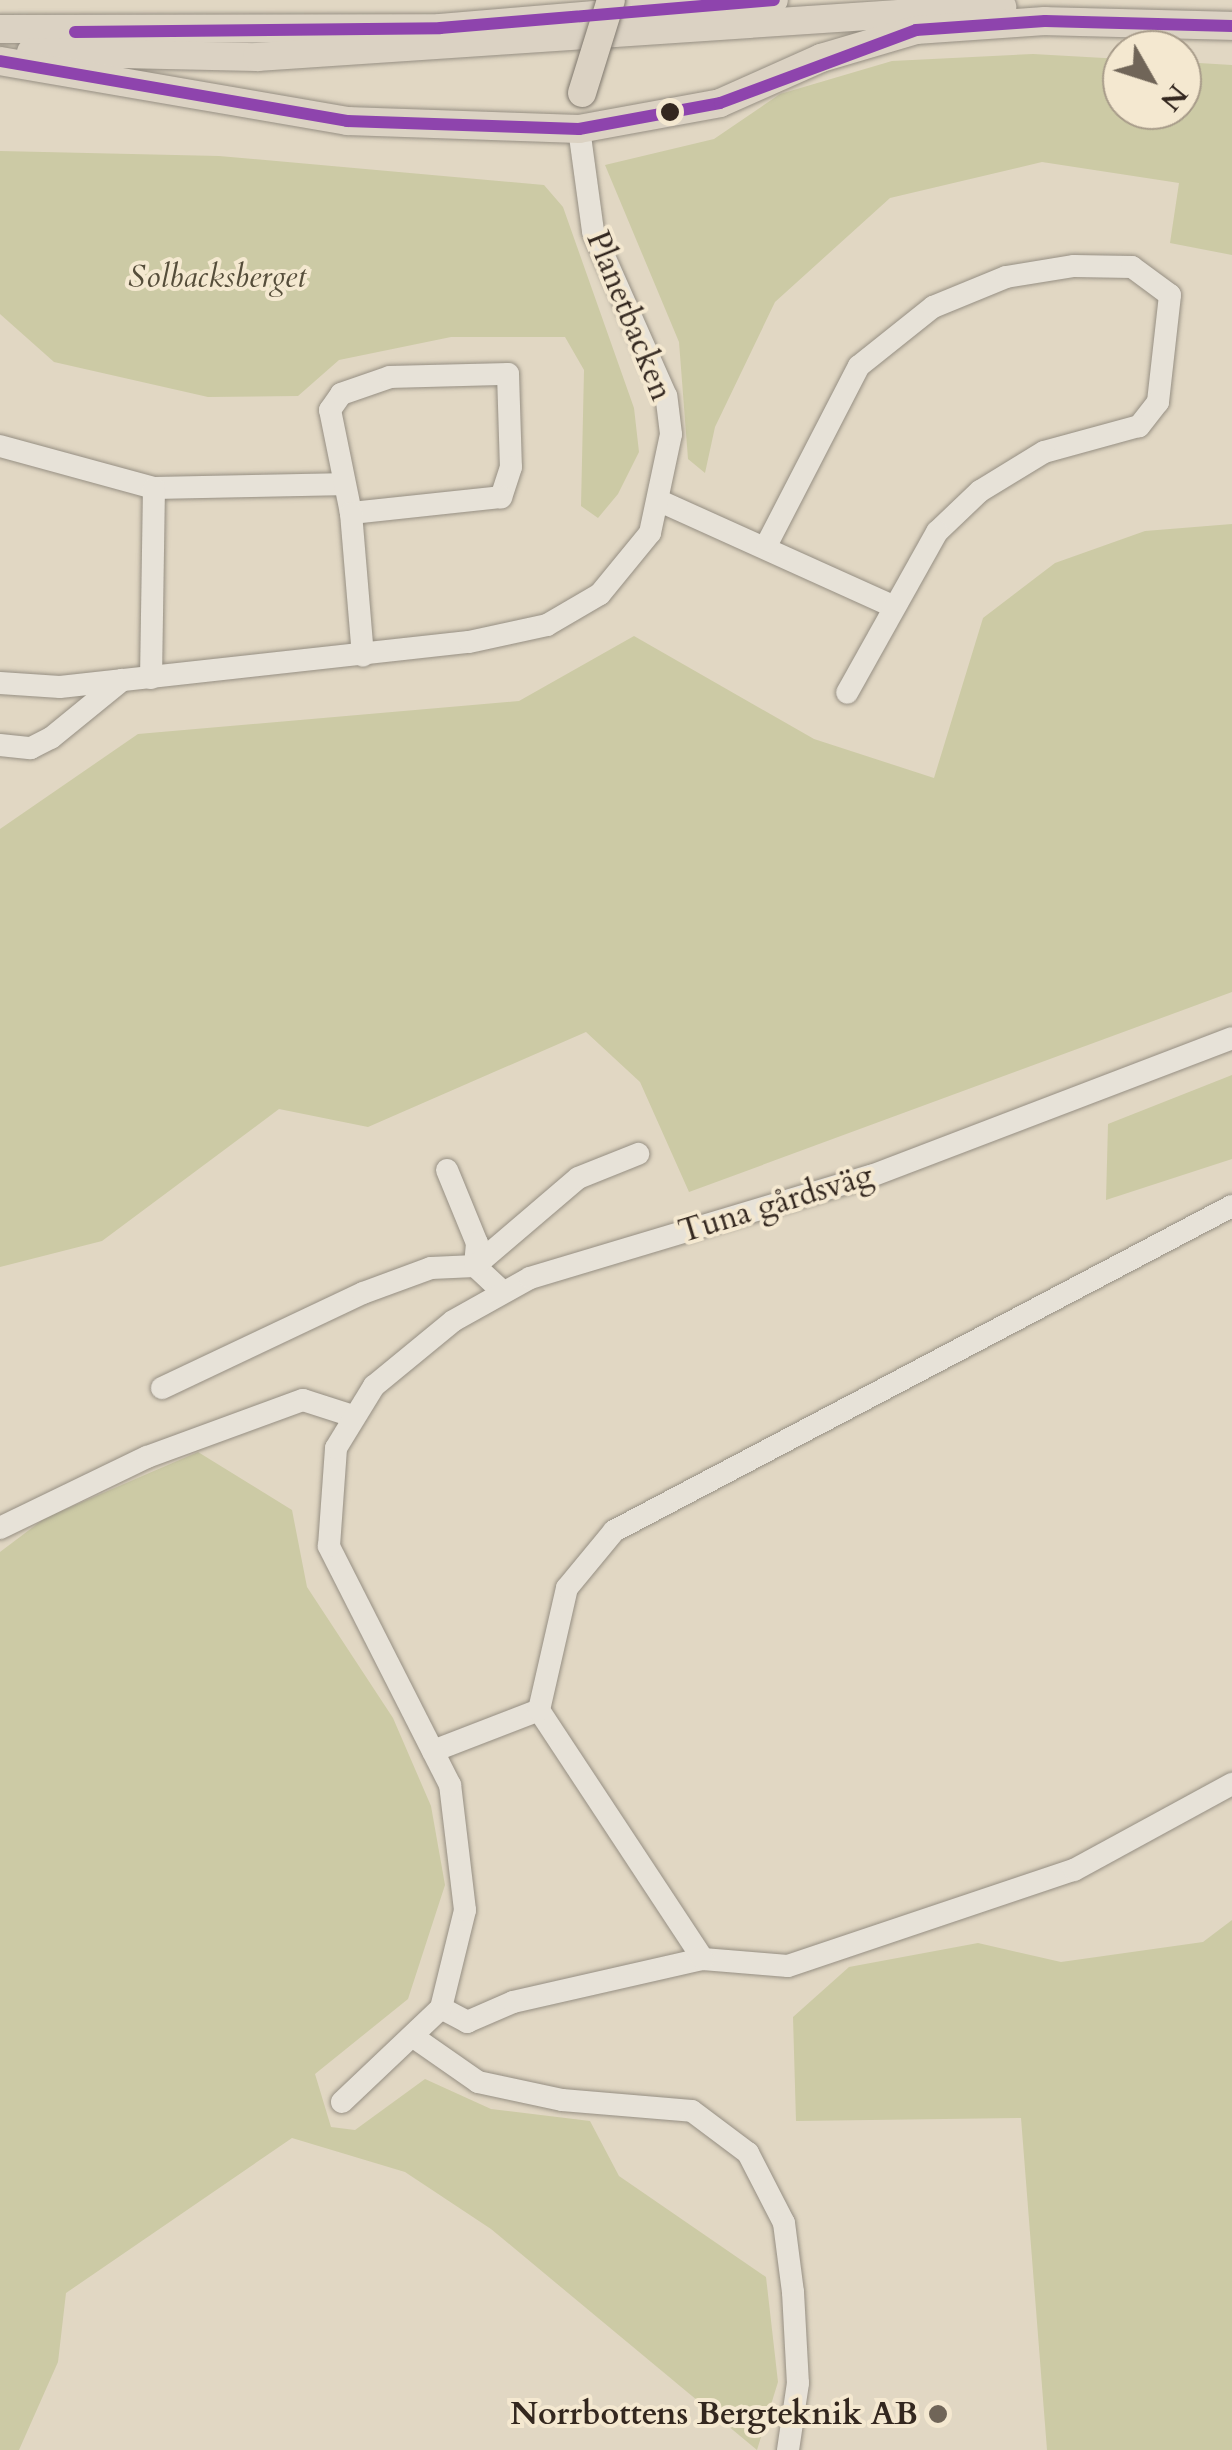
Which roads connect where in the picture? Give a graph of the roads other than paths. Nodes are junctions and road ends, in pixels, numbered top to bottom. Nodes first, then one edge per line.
1 (610, 0) edge
2 (774, 0) edge
3 (1232, 16) edge
4 (1232, 26) edge
5 (0, 30) edge
6 (0, 52) edge
7 (0, 61) edge
8 (579, 129) junction
9 (0, 446) edge
10 (338, 484) junction
11 (154, 488) junction
12 (662, 502) junction
13 (351, 513) junction
14 (766, 544) junction
15 (890, 605) junction
16 (363, 656) junction
17 (151, 678) junction
18 (122, 680) junction
19 (0, 683) edge
20 (847, 693) dead end
21 (0, 745) edge
22 (1232, 1038) edge
23 (638, 1154) dead end
24 (447, 1170) dead end
25 (1232, 1206) edge
26 (475, 1266) junction
27 (503, 1292) junction
28 (162, 1388) dead end
29 (350, 1416) junction
30 (0, 1528) edge
31 (539, 1710) junction
32 (432, 1750) junction
33 (1232, 1784) edge
34 (704, 1959) junction
35 (441, 2008) junction
36 (416, 2038) junction
37 (342, 2102) dead end
38 (788, 2450) edge

1 - 8 main road, bridge
2 - 5 main road
3 - 6 main road
4 - 8 main road
7 - 8 main road
8 - 12 street, Planetbacken
9 - 11 street
10 - 11 street
10 - 13 street
10 - 13 street
11 - 17 street
12 - 14 street
12 - 16 street, Planetbacken
13 - 16 street
14 - 15 street
14 - 15 street
15 - 20 street
16 - 17 street, Planetbacken
17 - 18 street, Planetbacken
18 - 19 street, Planetbacken
18 - 21 street
22 - 27 street, Tuna gårdsväg
23 - 26 street
24 - 26 street
25 - 31 street
26 - 27 street
26 - 28 street
27 - 29 street, Tuna gårdsväg
29 - 30 street
29 - 32 street, Tuna gårdsväg
31 - 32 street
31 - 34 street
32 - 35 street, Tuna gårdsväg
33 - 34 street
34 - 35 street
35 - 36 street, Tuna gårdsväg
36 - 37 street, Tuna gårdsväg
36 - 38 street

